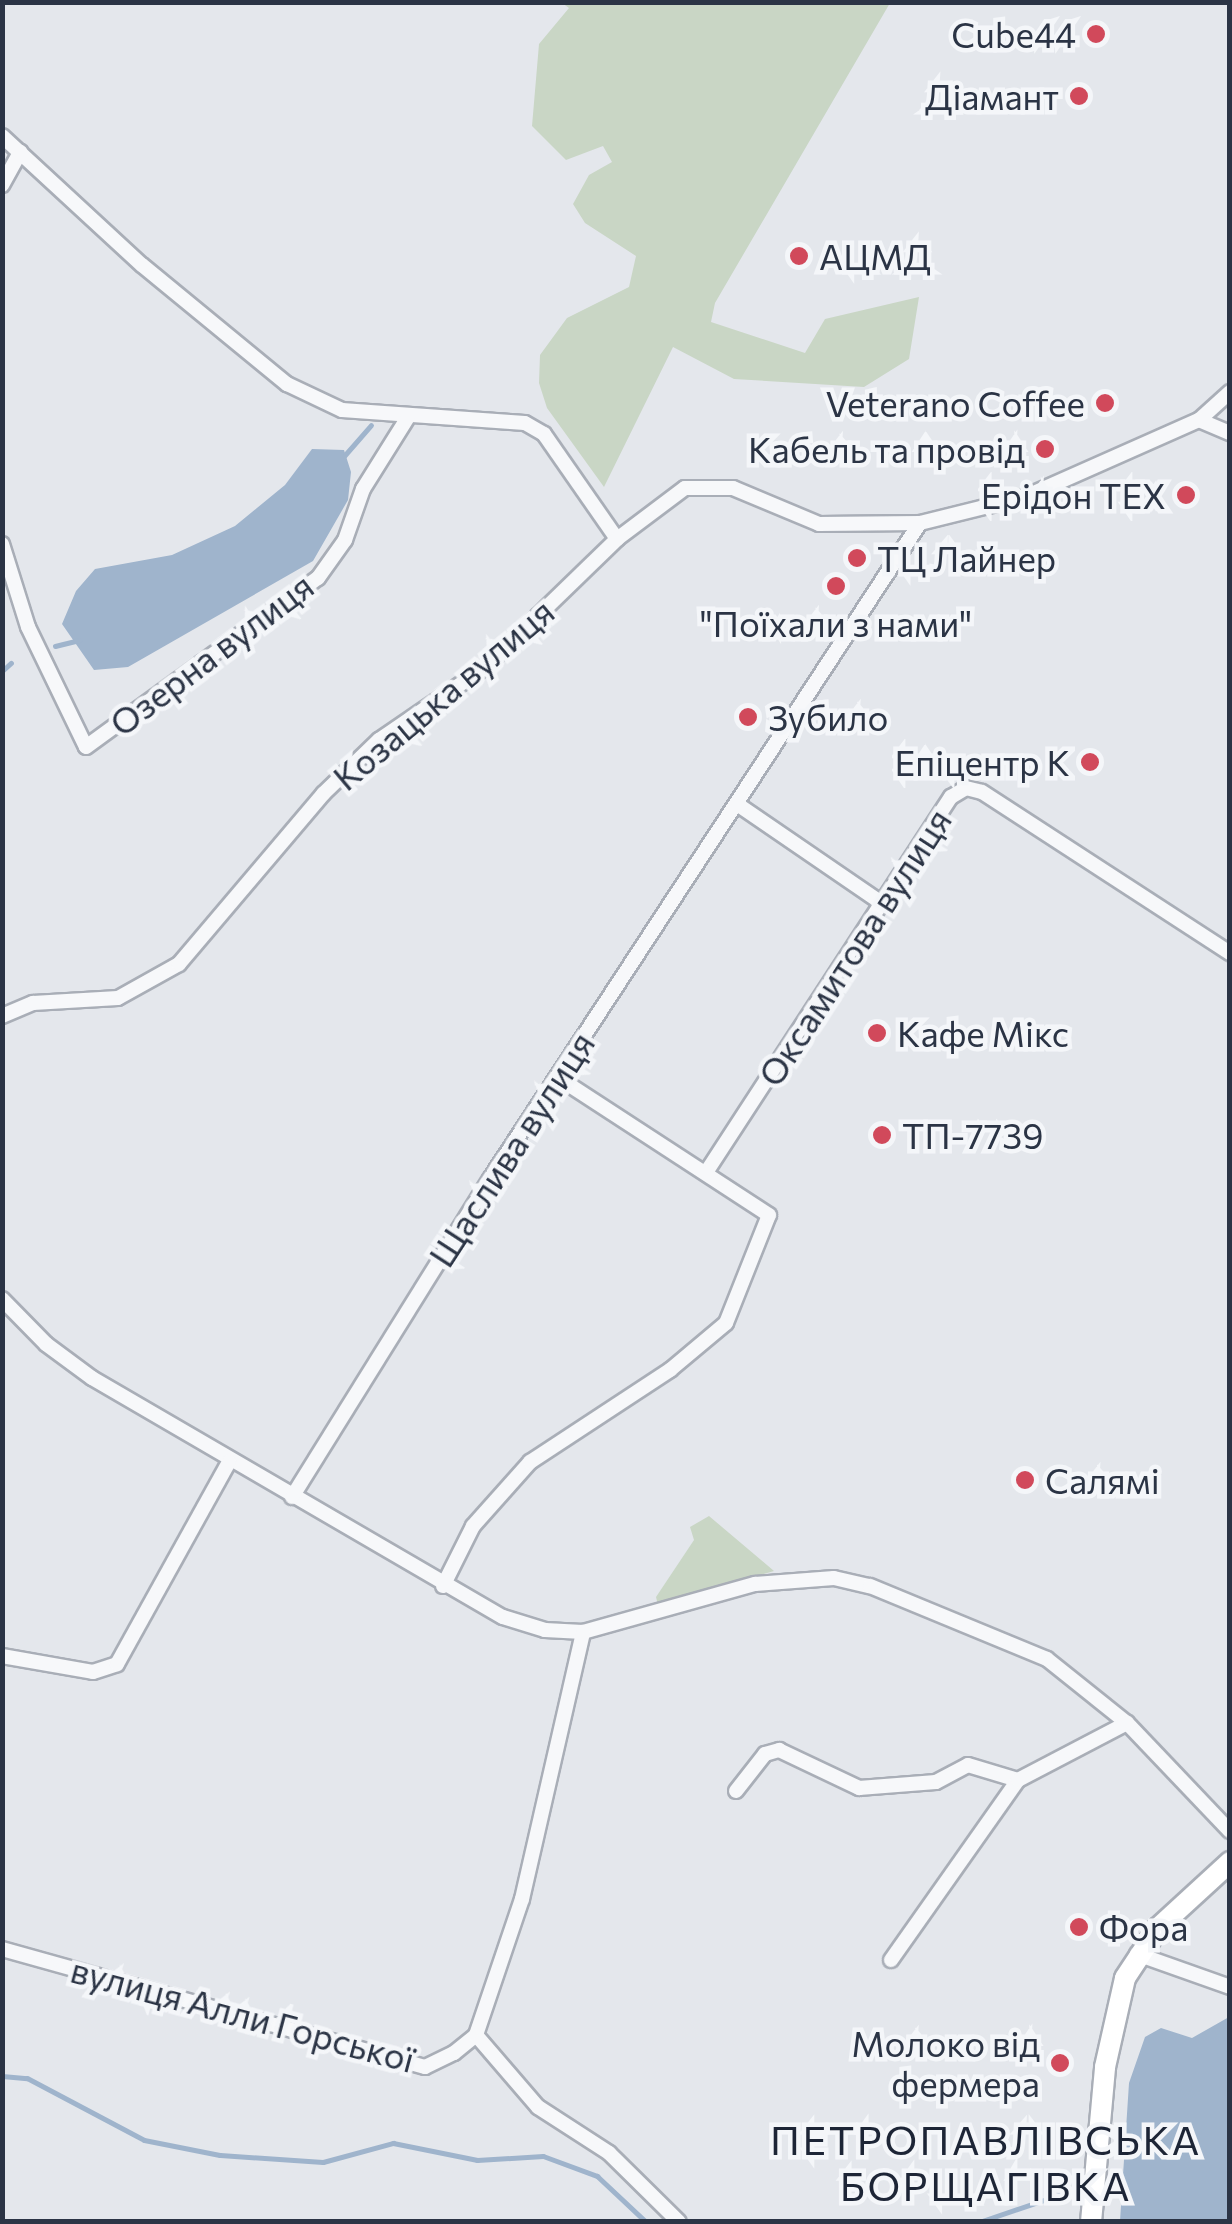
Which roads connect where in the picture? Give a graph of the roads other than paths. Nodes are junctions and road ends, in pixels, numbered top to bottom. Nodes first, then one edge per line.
1 (2, 136) edge
2 (20, 152) junction
3 (2, 185) edge
4 (1230, 392) edge
5 (408, 417) junction
6 (1199, 420) junction
7 (1230, 433) edge
8 (920, 522) junction
9 (618, 538) junction
10 (2, 544) edge
11 (737, 804) junction
12 (883, 904) junction
13 (1230, 953) edge
14 (2, 1016) edge
15 (557, 1077) junction
16 (707, 1171) junction
17 (2, 1299) edge
18 (228, 1462) junction
19 (292, 1498) junction
20 (443, 1586) junction
21 (583, 1632) junction
22 (2, 1656) edge
23 (1128, 1722) junction
24 (1018, 1780) junction
25 (736, 1791) dead end
26 (1230, 1830) edge
27 (1230, 1862) edge
28 (2, 1948) edge
29 (1137, 1954) junction
30 (890, 1960) dead end
31 (1230, 1987) edge
32 (476, 2035) junction
33 (1091, 2220) edge
34 (679, 2222) edge

1 - 2 street
2 - 3 street
2 - 5 street
4 - 6 street, Козацька вулиця
5 - 9 street
5 - 10 street, Озерна вулиця
6 - 7 street
6 - 8 street, Козацька вулиця
8 - 9 street, Козацька вулиця
8 - 11 street, Щаслива вулиця
9 - 14 street, Козацька вулиця
11 - 12 street
11 - 15 street, Щаслива вулиця
12 - 13 street, Оксамитова вулиця
12 - 16 street, Оксамитова вулиця
15 - 16 street
15 - 19 street, Щаслива вулиця
16 - 20 street
17 - 18 street
18 - 19 street
18 - 22 street
19 - 20 street
20 - 21 street
21 - 23 street
21 - 32 street
23 - 24 street
23 - 26 street
24 - 25 street
24 - 30 street
27 - 29 main road
28 - 32 street, вулиця Алли Горської
29 - 31 street
29 - 33 main road
32 - 34 street

